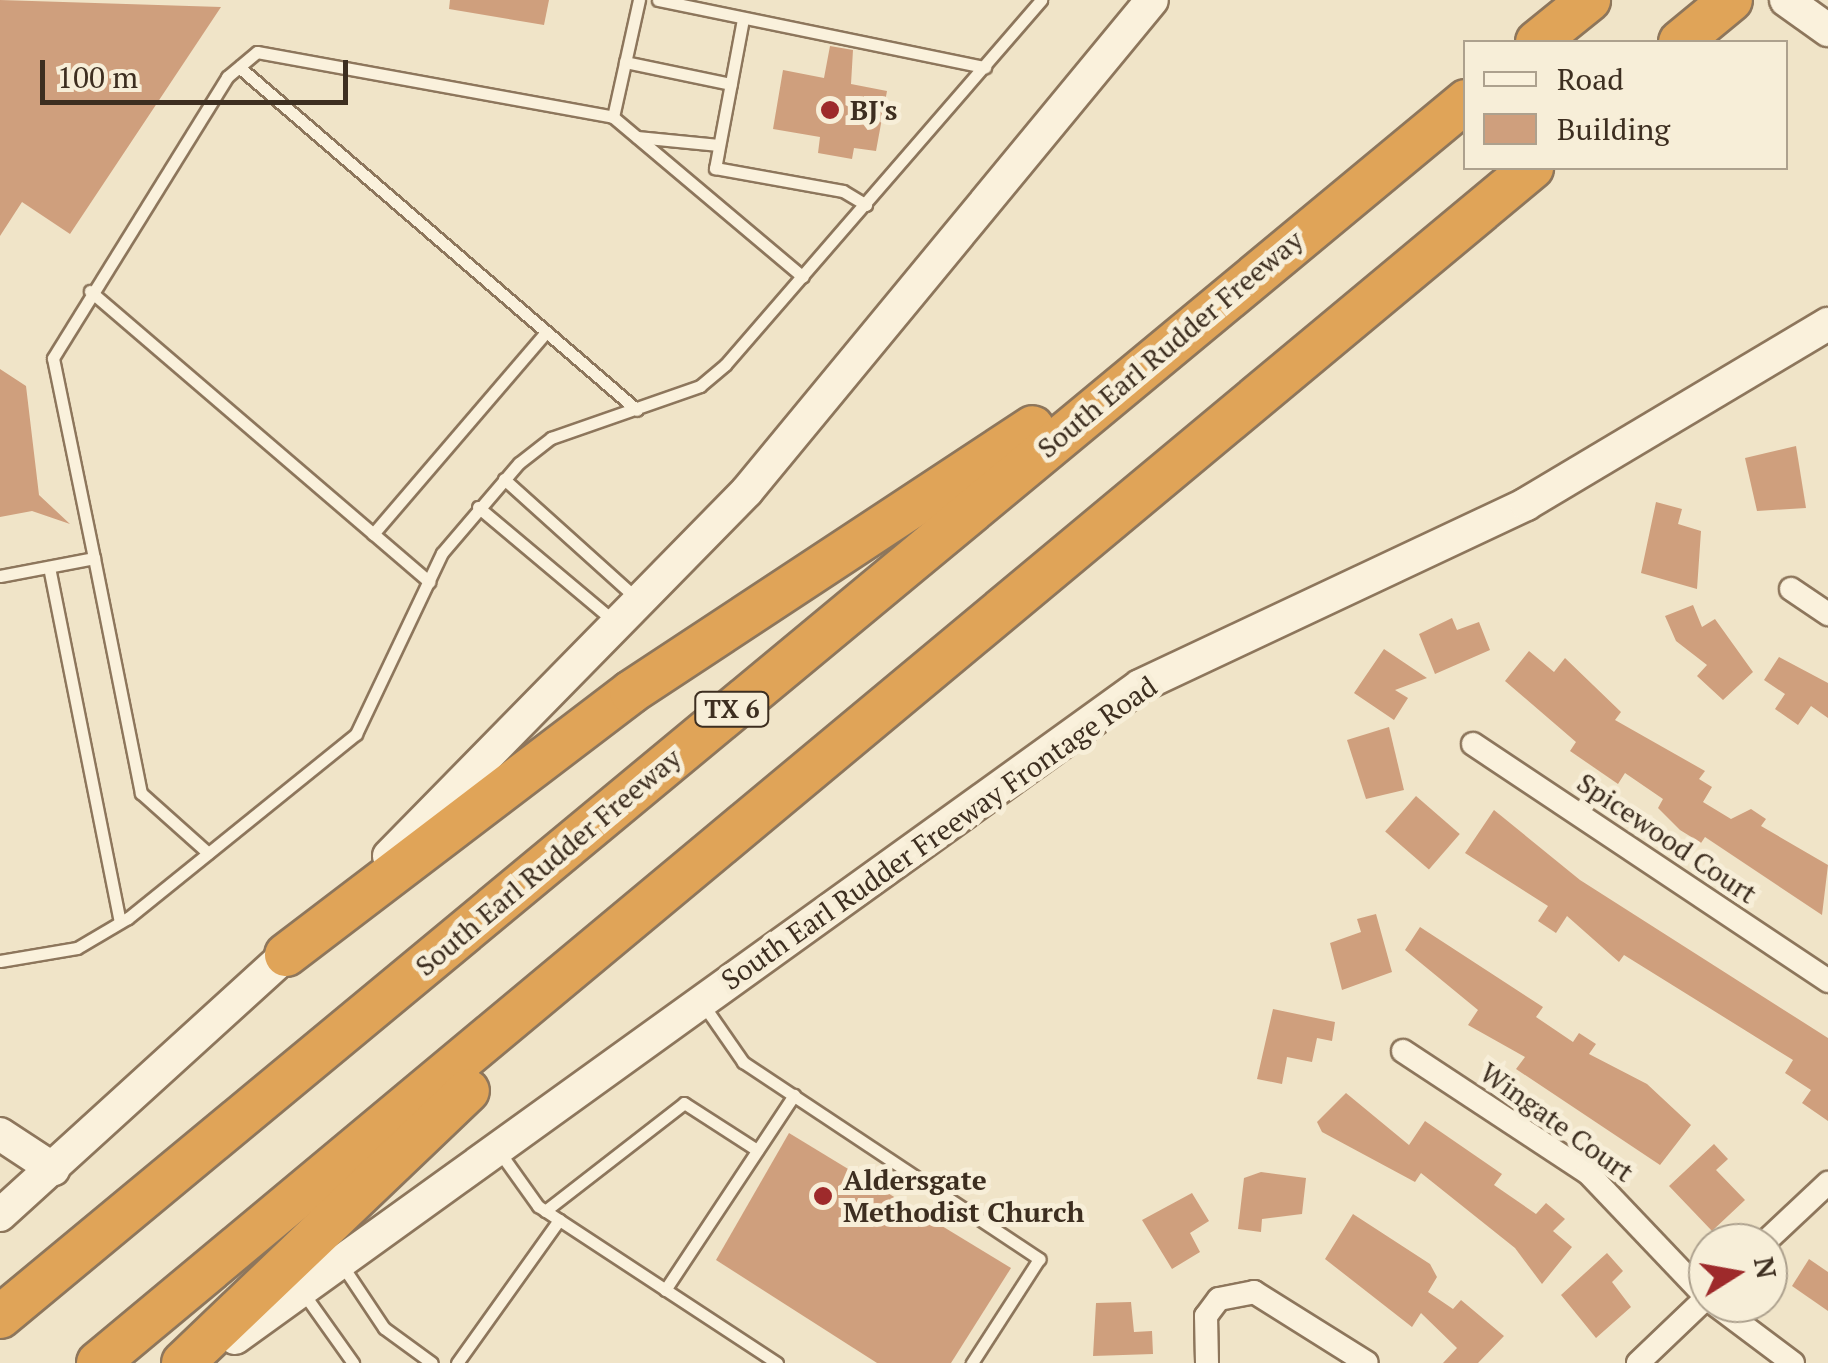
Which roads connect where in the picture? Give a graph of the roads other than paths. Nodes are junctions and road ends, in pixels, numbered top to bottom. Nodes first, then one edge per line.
1 (639, 0) edge
2 (658, 0) edge
3 (1041, 0) edge
4 (1152, 0) edge
5 (1589, 0) edge
6 (1786, 0) edge
7 (1726, 3) edge
8 (743, 19) junction
9 (1828, 30) edge
10 (1539, 40) edge
11 (1682, 40) edge
12 (625, 62) junction
13 (239, 67) junction
14 (984, 67) junction
15 (731, 84) junction
16 (1463, 103) edge
17 (613, 117) junction
18 (637, 137) junction
19 (719, 145) junction
20 (715, 168) junction
21 (1530, 170) edge
22 (704, 193) junction
23 (866, 205) junction
24 (803, 276) junction
25 (90, 292) junction
26 (1205, 314) junction
27 (1828, 324) edge
28 (546, 332) junction
29 (636, 410) junction
30 (504, 479) junction
31 (478, 507) junction
32 (373, 534) junction
33 (94, 558) junction
34 (49, 566) junction
35 (0, 576) edge
36 (429, 582) junction
37 (1792, 589) dead end
38 (629, 612) junction
39 (1828, 614) edge
40 (1473, 744) dead end
41 (208, 853) junction
42 (644, 913) junction
43 (120, 922) junction
44 (286, 955) junction
45 (0, 962) edge
46 (1828, 981) edge
47 (701, 1001) junction
48 (1403, 1051) dead end
49 (794, 1095) junction
50 (0, 1134) edge
51 (495, 1147) junction
52 (757, 1150) junction
53 (53, 1169) junction
54 (1828, 1183) edge
55 (545, 1211) junction
56 (0, 1215) edge
57 (559, 1220) junction
58 (1785, 1223) edge
59 (338, 1258) junction
60 (1688, 1277) edge
61 (300, 1286) junction
62 (665, 1290) junction
63 (0, 1317) edge
64 (1688, 1318) edge
65 (1740, 1323) edge
66 (98, 1363) edge
67 (183, 1363) edge
68 (204, 1363) edge
69 (353, 1363) edge
70 (432, 1363) edge
71 (458, 1363) edge
72 (777, 1363) edge
73 (972, 1363) edge
74 (1207, 1363) edge
75 (1367, 1363) edge
76 (1638, 1363) edge
77 (1793, 1363) edge

1 - 12 lane
2 - 8 lane
3 - 14 lane
4 - 38 main road
5 - 10 highway
6 - 9 main road
7 - 11 highway
8 - 14 lane
8 - 15 lane
12 - 15 lane
12 - 17 lane
13 - 17 lane
13 - 25 lane
13 - 28 lane
14 - 23 lane
15 - 19 lane
16 - 26 highway, South Earl Rudder Freeway / TX 6
17 - 18 lane
18 - 19 lane
18 - 22 lane
19 - 20 lane
20 - 22 lane
20 - 23 lane
21 - 42 highway
22 - 24 lane
23 - 24 lane
24 - 29 lane
25 - 32 lane
25 - 33 lane
26 - 44 highway
26 - 63 highway, South Earl Rudder Freeway / TX 6
27 - 47 main road, South Earl Rudder Freeway Frontage Road
28 - 29 lane
28 - 32 lane
29 - 30 lane
30 - 31 lane
30 - 38 lane
31 - 36 lane
31 - 38 lane
32 - 36 lane
33 - 34 lane
33 - 41 lane
34 - 35 lane
34 - 43 lane
36 - 41 lane
37 - 39 street
38 - 44 main road
40 - 46 street, Spicewood Court
41 - 43 lane
42 - 66 highway
42 - 67 highway
43 - 45 lane
44 - 53 main road
47 - 49 lane
47 - 51 main road, South Earl Rudder Freeway Frontage Road
48 - 60 street, Wingate Court
49 - 52 lane
49 - 73 lane
50 - 53 main road
51 - 55 lane
51 - 59 main road, South Earl Rudder Freeway Frontage Road
52 - 55 lane
52 - 62 lane
53 - 56 main road
54 - 58 street
55 - 57 lane
57 - 62 lane
57 - 71 lane
59 - 61 main road, South Earl Rudder Freeway Frontage Road
59 - 70 lane
61 - 68 main road, South Earl Rudder Freeway Frontage Road
61 - 69 lane
62 - 72 lane
64 - 76 street
65 - 77 street, Wingate Court
74 - 75 street

